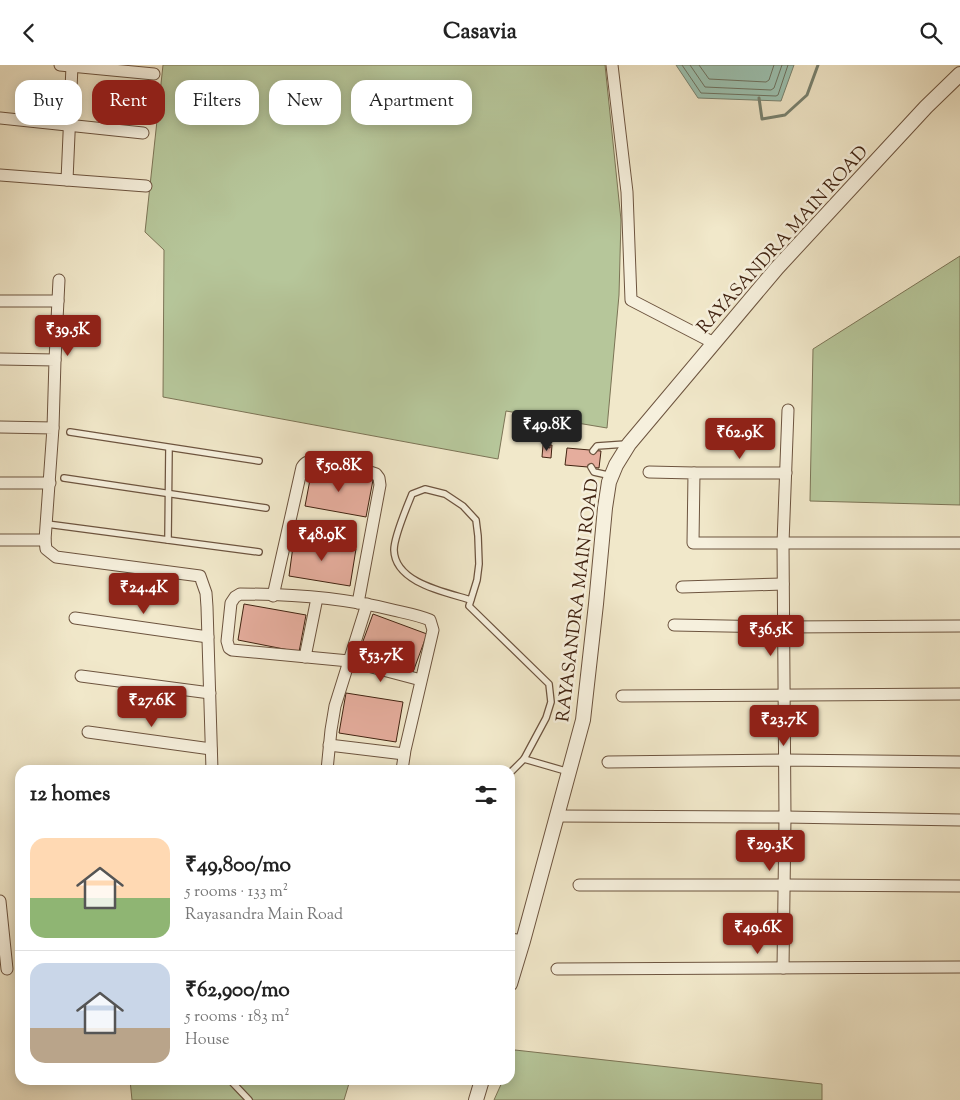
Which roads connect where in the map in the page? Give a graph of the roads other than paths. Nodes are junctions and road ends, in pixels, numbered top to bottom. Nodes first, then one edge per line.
1 (60, 65) edge
2 (612, 65) edge
3 (72, 66) junction
4 (960, 74) edge
5 (154, 75) dead end
6 (72, 80) edge
7 (0, 118) edge
8 (15, 120) edge
9 (70, 125) joint
10 (143, 133) dead end
11 (0, 175) edge
12 (67, 180) junction
13 (146, 186) dead end
14 (60, 280) dead end
15 (0, 301) edge
16 (58, 301) junction
17 (714, 343) junction
18 (0, 359) edge
19 (55, 360) junction
20 (788, 409) dead end
21 (0, 427) edge
22 (53, 428) junction
23 (70, 432) dead end
24 (629, 444) junction
25 (169, 448) junction
26 (593, 451) dead end
27 (259, 461) dead end
28 (591, 467) dead end
29 (649, 472) dead end
30 (694, 473) junction
31 (786, 473) junction
32 (612, 476) junction
33 (64, 478) dead end
34 (0, 483) edge
35 (50, 483) junction
36 (169, 493) junction
37 (266, 508) dead end
38 (47, 524) junction
39 (0, 540) edge
40 (45, 540) junction
41 (168, 540) junction
42 (783, 543) junction
43 (960, 543) edge
44 (259, 552) dead end
45 (783, 584) junction
46 (682, 587) dead end
47 (273, 596) junction
48 (317, 598) junction
49 (471, 600) junction
50 (363, 603) junction
51 (75, 619) dead end
52 (674, 625) dead end
53 (960, 626) edge
54 (784, 627) junction
55 (208, 637) junction
56 (305, 657) junction
57 (348, 661) junction
58 (81, 676) dead end
59 (421, 680) junction
60 (210, 693) junction
61 (960, 694) edge
62 (784, 695) junction
63 (622, 697) dead end
64 (88, 732) dead end
65 (329, 745) junction
66 (211, 749) junction
67 (404, 754) junction
68 (524, 759) junction
69 (785, 760) junction
70 (960, 762) edge
71 (608, 763) dead end
72 (212, 765) edge
73 (327, 765) edge
74 (403, 765) edge
75 (515, 768) edge
76 (568, 772) junction
77 (556, 817) junction
78 (785, 817) junction
79 (960, 819) edge
80 (579, 885) dead end
81 (784, 885) junction
82 (960, 886) edge
83 (0, 901) edge
84 (516, 940) edge
85 (960, 967) edge
86 (783, 968) junction
87 (7, 969) dead end
88 (557, 969) dead end
89 (235, 1085) edge
90 (480, 1085) edge
91 (250, 1100) edge
92 (476, 1100) edge

1 - 3 street
2 - 17 street
3 - 5 street
3 - 6 street
4 - 17 street, RAYASANDRA MAIN ROAD
7 - 8 street
9 - 10 street
9 - 12 street
11 - 12 street
12 - 13 street
14 - 16 street
15 - 16 street
16 - 19 street
17 - 24 street, RAYASANDRA MAIN ROAD
18 - 19 street
19 - 22 street
20 - 31 street
21 - 22 street
22 - 35 street
23 - 25 lane
24 - 26 lane
24 - 32 street, RAYASANDRA MAIN ROAD
25 - 27 lane
25 - 36 lane
28 - 32 lane
29 - 30 street
30 - 31 street
30 - 42 street
31 - 42 street
32 - 76 street, RAYASANDRA MAIN ROAD
33 - 36 lane
34 - 35 street
35 - 38 street
36 - 37 lane
36 - 41 lane
38 - 40 street
38 - 41 lane
39 - 40 street
40 - 55 street
41 - 44 lane
42 - 43 street
42 - 45 street
45 - 46 street
45 - 54 street
47 - 48 street
47 - 50 street
47 - 56 street
48 - 50 street
48 - 56 street
49 - 49 lane
49 - 68 lane
50 - 57 street
50 - 59 street
51 - 55 street
52 - 54 street
53 - 54 street
54 - 62 street
55 - 60 street
56 - 57 street
57 - 59 street
57 - 65 street
58 - 60 street
59 - 67 street
60 - 66 street
61 - 62 street
62 - 63 street
62 - 69 street
64 - 66 street
65 - 67 street
65 - 73 street
66 - 72 street
67 - 74 street
68 - 75 lane
68 - 76 lane
69 - 70 street
69 - 71 street
69 - 78 street
76 - 77 street, RAYASANDRA MAIN ROAD
77 - 78 street
77 - 84 street, RAYASANDRA MAIN ROAD
78 - 79 street
78 - 81 street
80 - 81 street
81 - 82 street
81 - 86 street
83 - 87 street
85 - 86 street
86 - 88 street
89 - 91 lane
90 - 92 street

